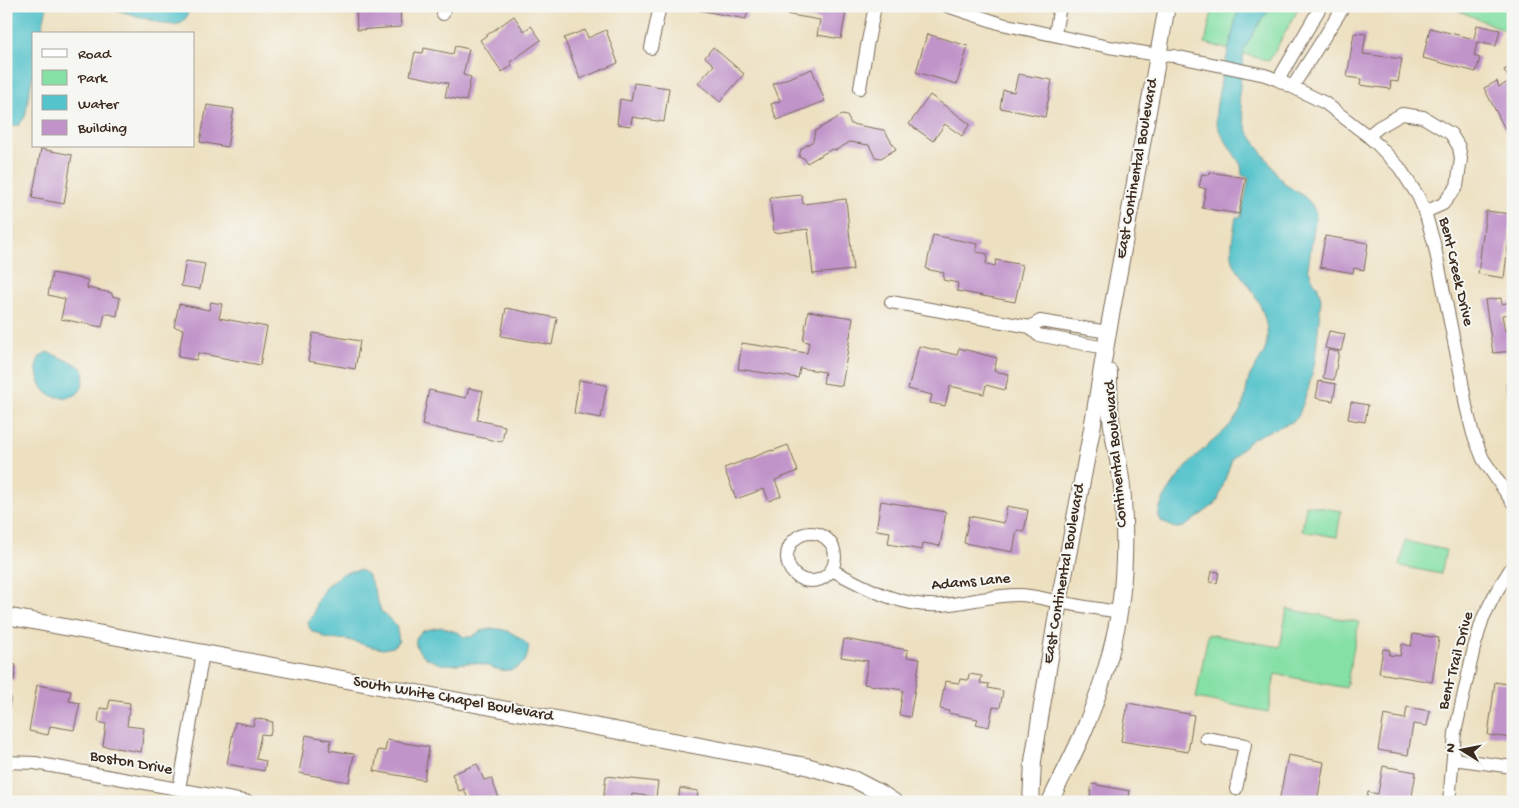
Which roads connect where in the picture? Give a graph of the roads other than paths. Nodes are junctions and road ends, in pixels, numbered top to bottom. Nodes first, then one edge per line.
1 (660, 6) edge
2 (875, 6) edge
3 (947, 6) edge
4 (1060, 6) edge
5 (1167, 6) edge
6 (1321, 6) edge
7 (1344, 6) edge
8 (1055, 34) junction
9 (651, 48) dead end
10 (1158, 56) junction
11 (1278, 80) junction
12 (1292, 86) junction
13 (860, 88) dead end
14 (1368, 136) junction
15 (1425, 212) junction
16 (891, 302) dead end
17 (1106, 340) junction
18 (1513, 503) edge
19 (1513, 565) edge
20 (832, 570) dead end
21 (1059, 602) junction
22 (1119, 612) junction
23 (6, 616) edge
24 (204, 653) junction
25 (1206, 738) dead end
26 (1453, 759) junction
27 (1033, 761) junction
28 (6, 762) edge
29 (1513, 767) edge
30 (179, 789) junction
31 (1236, 789) dead end
32 (249, 802) edge
33 (894, 802) edge
34 (1022, 802) edge
35 (1031, 802) edge
36 (1050, 802) edge
37 (1449, 802) edge

1 - 9 street
2 - 13 street
3 - 8 street, Bent Creek Drive
4 - 8 street
5 - 10 main road, East Continental Boulevard
6 - 11 street
7 - 12 street
8 - 10 street, Bent Creek Drive
10 - 11 street, Bent Creek Drive
10 - 17 main road, East Continental Boulevard
11 - 12 street, Bent Creek Drive
12 - 14 street, Bent Creek Drive
14 - 15 street, Bent Creek Drive
14 - 15 street
15 - 18 street, Bent Creek Drive
16 - 17 street
17 - 21 main road, East Continental Boulevard
17 - 22 main road, Continental Boulevard
19 - 26 street, Bent Trail Drive
20 - 21 street, Adams Lane
21 - 22 street, Adams Lane
21 - 27 main road, East Continental Boulevard
22 - 36 main road, Continental Boulevard
23 - 24 main road, South White Chapel Boulevard
24 - 30 street
24 - 33 main road, South White Chapel Boulevard
25 - 31 street
26 - 29 street
26 - 37 street, Bent Trail Drive
27 - 34 main road
27 - 35 main road, East Continental Boulevard
28 - 30 street, Boston Drive
30 - 32 street, Boston Drive

